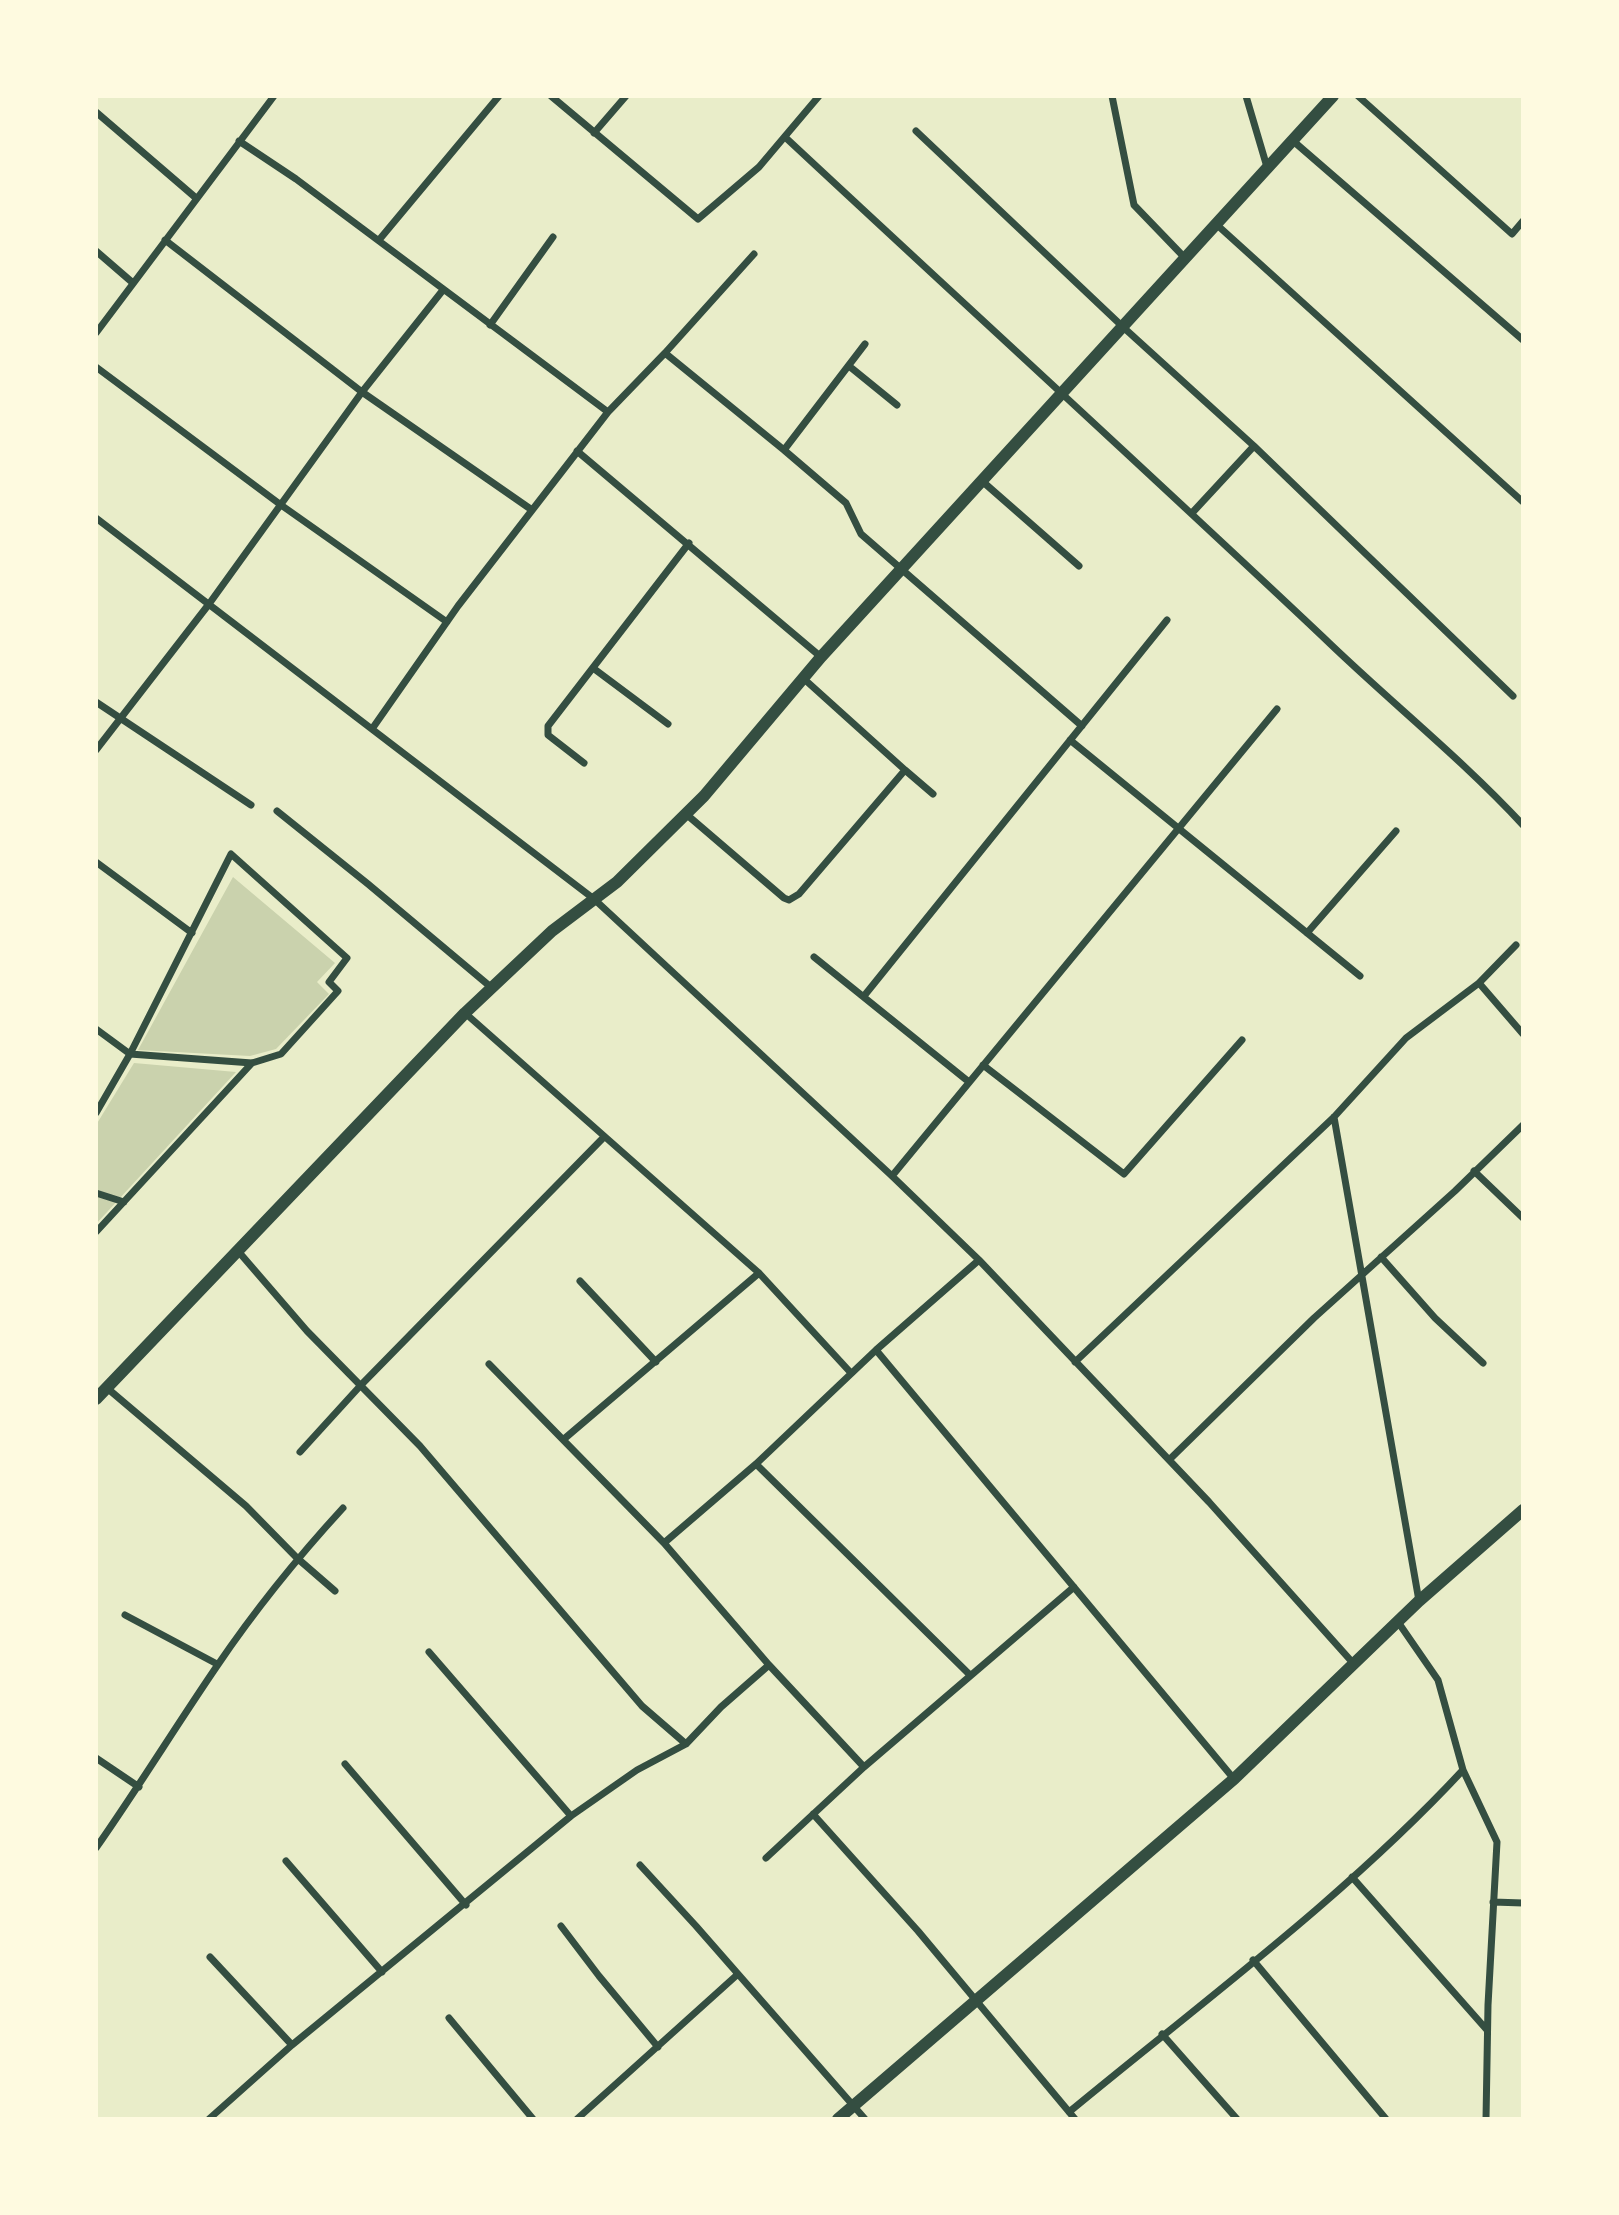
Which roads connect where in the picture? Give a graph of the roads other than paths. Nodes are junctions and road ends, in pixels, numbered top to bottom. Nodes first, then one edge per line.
1 (274, 96) edge
2 (499, 96) edge
3 (551, 96) edge
4 (625, 96) edge
5 (819, 96) edge
6 (1112, 96) edge
7 (1246, 96) edge
8 (1334, 96) edge
9 (1358, 96) edge
10 (96, 111) edge
11 (916, 131) dead end
12 (594, 133) junction
13 (785, 138) junction
14 (1292, 140) junction
15 (239, 141) junction
16 (1267, 167) junction
17 (196, 198) junction
18 (1523, 221) edge
19 (1216, 224) junction
20 (553, 237) dead end
21 (165, 240) junction
22 (379, 240) junction
23 (96, 251) edge
24 (754, 254) dead end
25 (1185, 258) junction
26 (133, 283) junction
27 (443, 290) junction
28 (490, 325) junction
29 (1123, 327) junction
30 (96, 333) edge
31 (1523, 340) edge
32 (865, 344) dead end
33 (665, 353) junction
34 (849, 366) junction
35 (96, 367) edge
36 (362, 392) junction
37 (1061, 394) junction
38 (897, 405) dead end
39 (608, 412) junction
40 (1254, 446) junction
41 (784, 450) junction
42 (577, 451) junction
43 (982, 481) junction
44 (1523, 502) edge
45 (281, 505) junction
46 (532, 510) junction
47 (1192, 513) junction
48 (96, 518) edge
49 (689, 543) junction
50 (1079, 566) dead end
51 (900, 570) junction
52 (209, 604) junction
53 (1167, 620) dead end
54 (447, 622) junction
55 (821, 657) junction
56 (593, 668) junction
57 (802, 678) junction
58 (1513, 696) dead end
59 (96, 702) edge
60 (1277, 709) dead end
61 (121, 719) junction
62 (667, 724) dead end
63 (1082, 726) junction
64 (372, 729) junction
65 (1070, 740) junction
66 (96, 750) edge
67 (584, 763) dead end
68 (905, 770) junction
69 (933, 794) dead end
70 (251, 805) dead end
71 (277, 811) dead end
72 (686, 814) junction
73 (1523, 825) edge
74 (1179, 829) junction
75 (1396, 831) dead end
76 (96, 862) edge
77 (594, 899) junction
78 (192, 933) junction
79 (1307, 933) junction
80 (1516, 945) dead end
81 (814, 957) dead end
82 (1360, 976) dead end
83 (1479, 984) junction
84 (492, 988) junction
85 (864, 996) junction
86 (465, 1013) junction
87 (96, 1030) edge
88 (1523, 1034) edge
89 (1242, 1040) dead end
90 (130, 1054) junction
91 (252, 1063) junction
92 (983, 1065) junction
93 (969, 1082) junction
94 (96, 1113) edge
95 (1334, 1116) junction
96 (1523, 1125) edge
97 (604, 1137) junction
98 (1475, 1171) junction
99 (892, 1176) junction
100 (96, 1193) edge
101 (124, 1202) junction
102 (1523, 1218) edge
103 (96, 1232) edge
104 (238, 1251) junction
105 (1381, 1257) junction
106 (979, 1260) junction
107 (759, 1273) junction
108 (1360, 1276) junction
109 (580, 1281) dead end
110 (876, 1350) junction
111 (656, 1362) junction
112 (1075, 1362) junction
113 (1483, 1363) dead end
114 (489, 1364) dead end
115 (851, 1373) junction
116 (360, 1385) junction
117 (107, 1388) junction
118 (96, 1399) edge
119 (564, 1439) junction
120 (300, 1452) dead end
121 (1169, 1460) junction
122 (756, 1464) junction
123 (343, 1508) dead end
124 (1523, 1510) edge
125 (664, 1544) junction
126 (297, 1558) junction
127 (1074, 1587) junction
128 (335, 1591) dead end
129 (1419, 1601) junction
130 (125, 1615) dead end
131 (1398, 1622) junction
132 (429, 1652) dead end
133 (1353, 1663) junction
134 (218, 1664) junction
135 (769, 1665) junction
136 (970, 1675) junction
137 (686, 1744) junction
138 (96, 1758) edge
139 (345, 1764) dead end
140 (864, 1767) junction
141 (1463, 1770) junction
142 (1234, 1779) junction
143 (139, 1787) junction
144 (813, 1814) junction
145 (571, 1816) junction
146 (96, 1848) edge
147 (766, 1858) dead end
148 (286, 1861) dead end
149 (640, 1865) dead end
150 (1352, 1877) junction
151 (1493, 1902) junction
152 (1523, 1903) edge
153 (466, 1905) junction
154 (561, 1926) dead end
155 (210, 1957) dead end
156 (1253, 1960) junction
157 (382, 1972) junction
158 (738, 1973) junction
159 (975, 2001) junction
160 (449, 2018) dead end
161 (1488, 2031) junction
162 (1162, 2034) junction
163 (292, 2045) junction
164 (658, 2047) junction
165 (854, 2106) junction
166 (1069, 2112) junction
167 (209, 2119) edge
168 (533, 2119) edge
169 (577, 2119) edge
170 (838, 2119) edge
171 (865, 2119) edge
172 (1075, 2119) edge
173 (1237, 2119) edge
174 (1386, 2119) edge
175 (1486, 2119) edge

1 - 15 street
2 - 22 street
3 - 12 street
4 - 12 street
5 - 13 street
6 - 25 street
7 - 16 street
8 - 14 street
9 - 18 street
10 - 17 street
11 - 29 street
12 - 13 street
13 - 37 street
14 - 16 street
14 - 31 street
15 - 17 street
15 - 22 street
16 - 19 street
17 - 21 street
19 - 25 street
19 - 44 street
20 - 28 street
21 - 26 street
21 - 36 street
22 - 27 street
23 - 26 street
24 - 33 street
25 - 29 street
26 - 30 street
27 - 28 street
27 - 36 street
28 - 39 street
29 - 37 street
29 - 40 street
32 - 34 street
33 - 39 street
33 - 41 street
34 - 38 street
34 - 41 street
35 - 45 street
36 - 45 street
36 - 46 street
37 - 43 street
37 - 47 street
39 - 42 street
40 - 47 street
40 - 58 street
41 - 51 street
42 - 46 street
42 - 49 street
43 - 50 street
43 - 51 street
45 - 52 street
45 - 54 street
46 - 54 street
47 - 73 street
48 - 52 street
49 - 55 street
49 - 56 street
51 - 55 street
51 - 63 street
52 - 61 street
52 - 64 street
53 - 63 street
54 - 64 street
55 - 57 street
56 - 62 street
56 - 67 street
57 - 68 street
57 - 72 street
59 - 61 street
60 - 74 street
61 - 66 street
61 - 70 street
63 - 65 street
64 - 77 street
65 - 74 street
65 - 85 street
68 - 69 street
68 - 72 street
71 - 84 street
72 - 77 street
74 - 79 street
74 - 92 street
75 - 79 street
76 - 78 street
77 - 84 street
77 - 99 street
78 - 90 street
78 - 91 street
79 - 82 street
80 - 83 street
81 - 85 street
83 - 88 street
83 - 95 street
84 - 86 street
85 - 93 street
86 - 97 street
86 - 104 street
87 - 90 street
89 - 92 street
90 - 91 street
90 - 94 street
91 - 101 street
92 - 93 street
93 - 99 street
95 - 108 street
95 - 112 street
96 - 98 street
97 - 107 street
97 - 116 street
98 - 102 street
98 - 105 street
99 - 106 street
100 - 101 street
101 - 103 street
104 - 116 street
104 - 117 street
105 - 108 street
105 - 113 street
106 - 110 street
106 - 112 street
107 - 111 street
107 - 115 street
108 - 121 street
108 - 129 street
109 - 111 street
110 - 115 street
110 - 127 street
111 - 119 street
112 - 121 street
114 - 119 street
115 - 122 street
116 - 120 street
116 - 137 street
117 - 118 street
117 - 126 street
119 - 125 street
121 - 133 street
122 - 125 street
122 - 136 street
123 - 126 street
124 - 129 street
125 - 135 street
126 - 128 street
126 - 134 street
127 - 136 street
127 - 142 street
129 - 131 street
130 - 134 street
131 - 133 street
131 - 141 street
132 - 145 street
133 - 142 street
134 - 143 street
135 - 137 street
135 - 140 street
136 - 140 street
137 - 145 street
138 - 143 street
139 - 153 street
140 - 144 street
141 - 150 street
141 - 151 street
142 - 159 street
143 - 146 street
144 - 147 street
144 - 159 street
145 - 153 street
148 - 157 street
149 - 158 street
150 - 156 street
150 - 161 street
151 - 152 street
151 - 161 street
153 - 157 street
154 - 164 street
155 - 163 street
156 - 162 street
156 - 174 street
157 - 163 street
158 - 164 street
158 - 165 street
159 - 165 street
159 - 166 street
160 - 168 street
161 - 175 street
162 - 166 street
162 - 173 street
163 - 167 street
164 - 169 street
165 - 170 street
165 - 171 street
166 - 172 street

